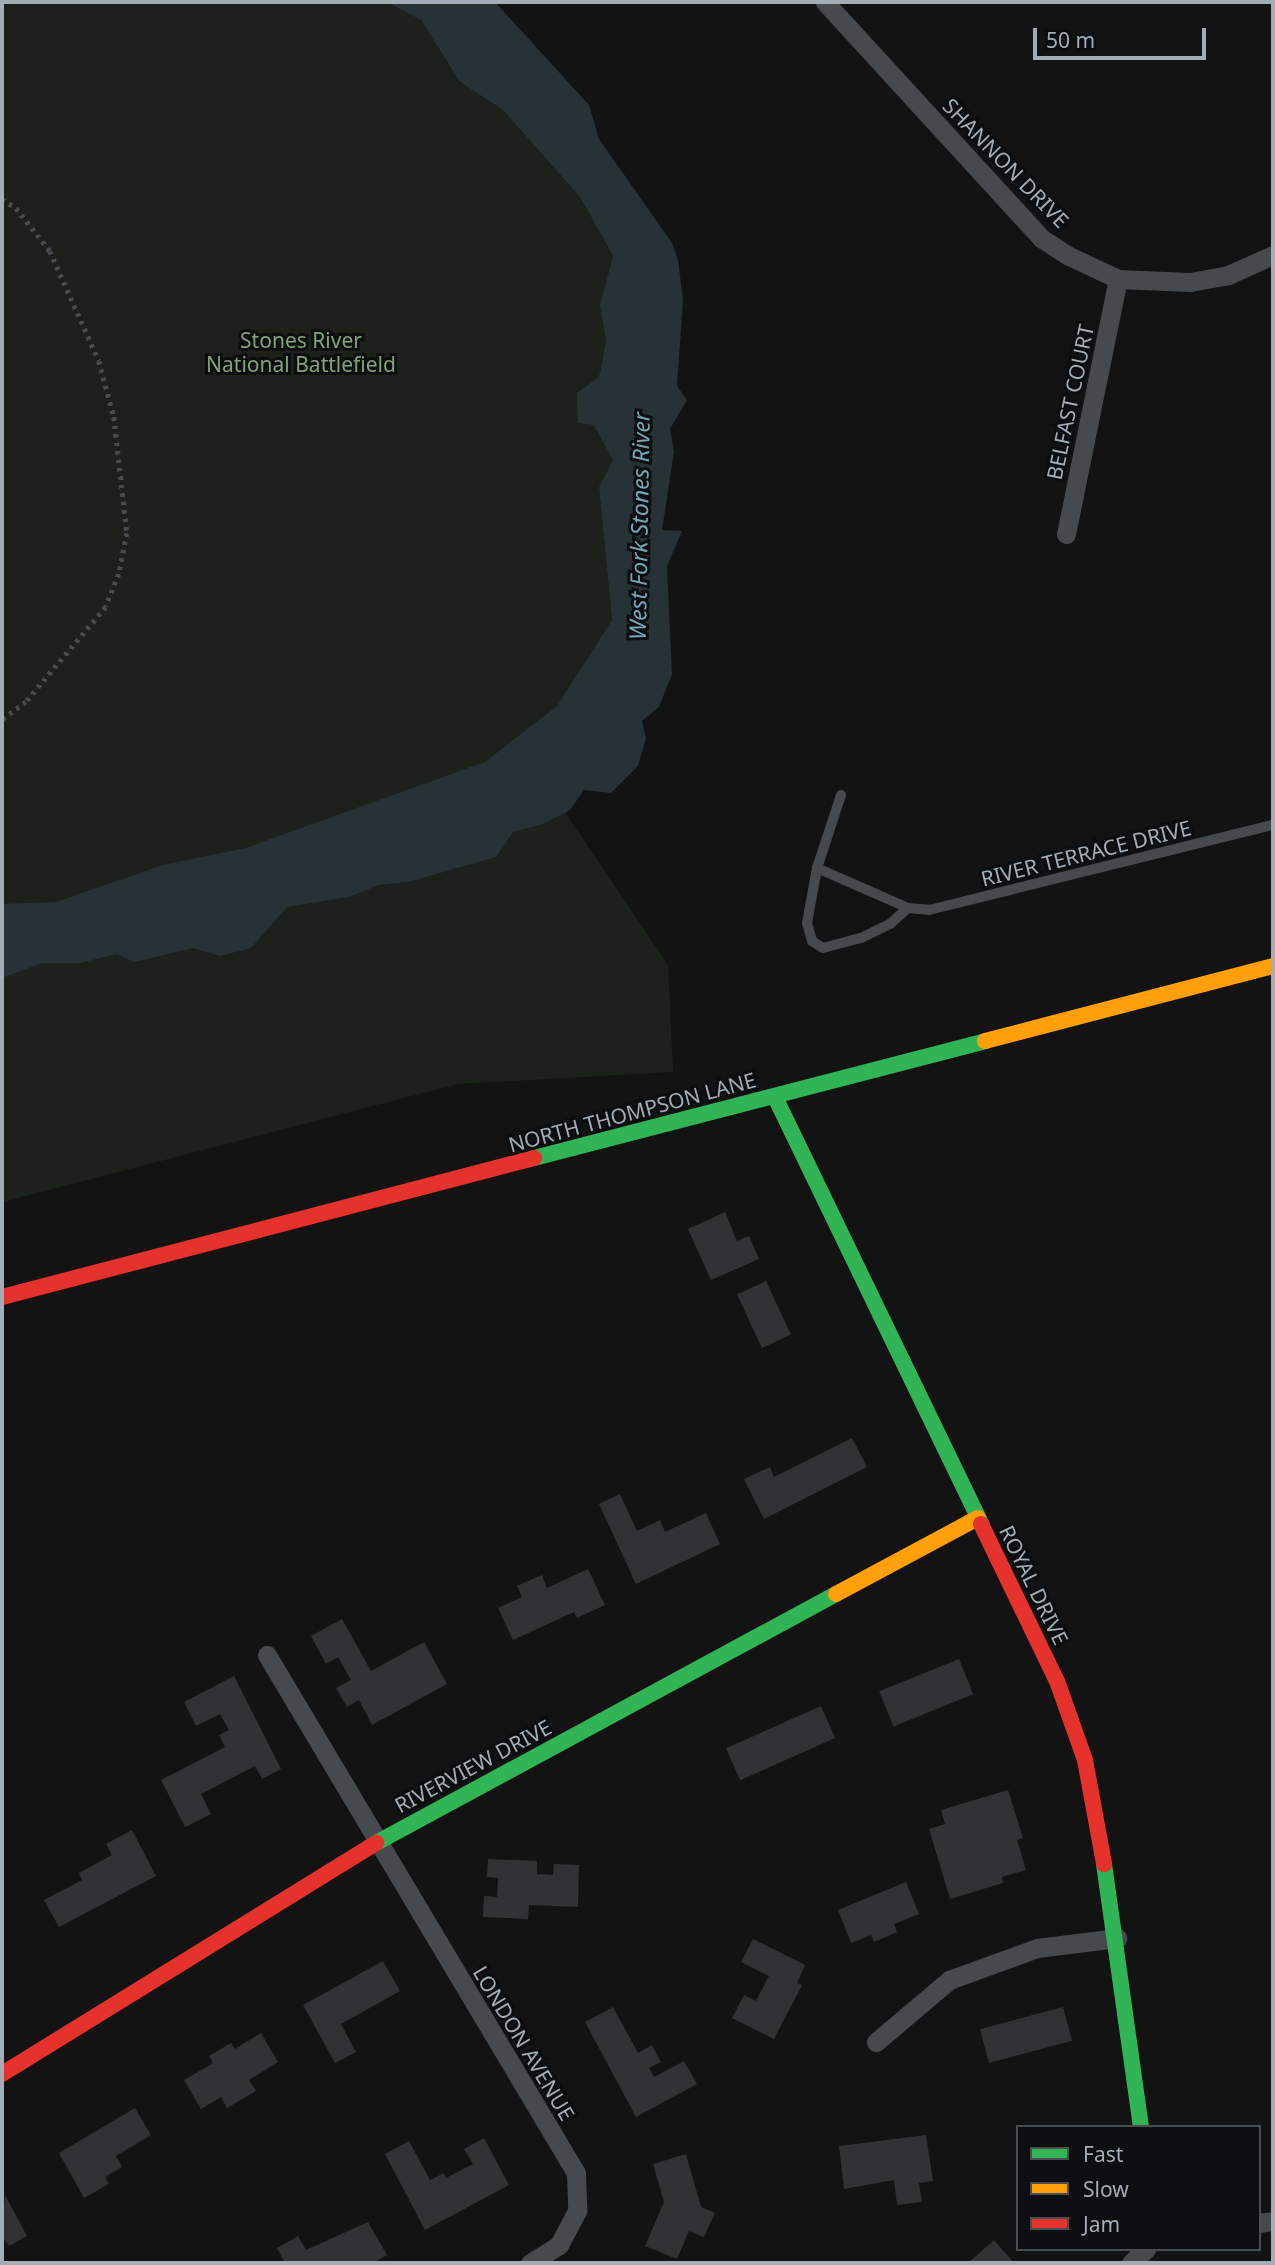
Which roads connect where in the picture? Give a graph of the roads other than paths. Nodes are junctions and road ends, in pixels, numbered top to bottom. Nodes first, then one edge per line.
1 (825, 2) edge
2 (1273, 255) edge
3 (1118, 279) junction
4 (1066, 534) dead end
5 (842, 795) dead end
6 (1273, 825) edge
7 (817, 868) junction
8 (908, 908) junction
9 (1272, 972) edge
10 (775, 1097) junction
11 (2, 1297) edge
12 (978, 1518) junction
13 (267, 1655) dead end
14 (377, 1842) junction
15 (1117, 1938) junction
16 (876, 2042) dead end
17 (2, 2074) edge
18 (1141, 2125) edge
19 (1144, 2251) edge
20 (530, 2263) edge
21 (1131, 2263) edge

1 - 3 street, SHANNON DRIVE
2 - 3 street, SHANNON DRIVE
3 - 4 street, BELFAST COURT
5 - 7 lane
6 - 8 lane, RIVER TERRACE DRIVE
7 - 8 lane, RIVER TERRACE DRIVE
7 - 8 lane
9 - 10 street, NORTH THOMPSON LANE
10 - 11 street, NORTH THOMPSON LANE
10 - 12 street, ROYAL DRIVE
12 - 14 street, RIVERVIEW DRIVE
12 - 15 street, ROYAL DRIVE
13 - 14 street, LONDON AVENUE
14 - 17 street, RIVERVIEW DRIVE
14 - 20 street, LONDON AVENUE
15 - 16 street
15 - 18 street, ROYAL DRIVE
19 - 21 street

